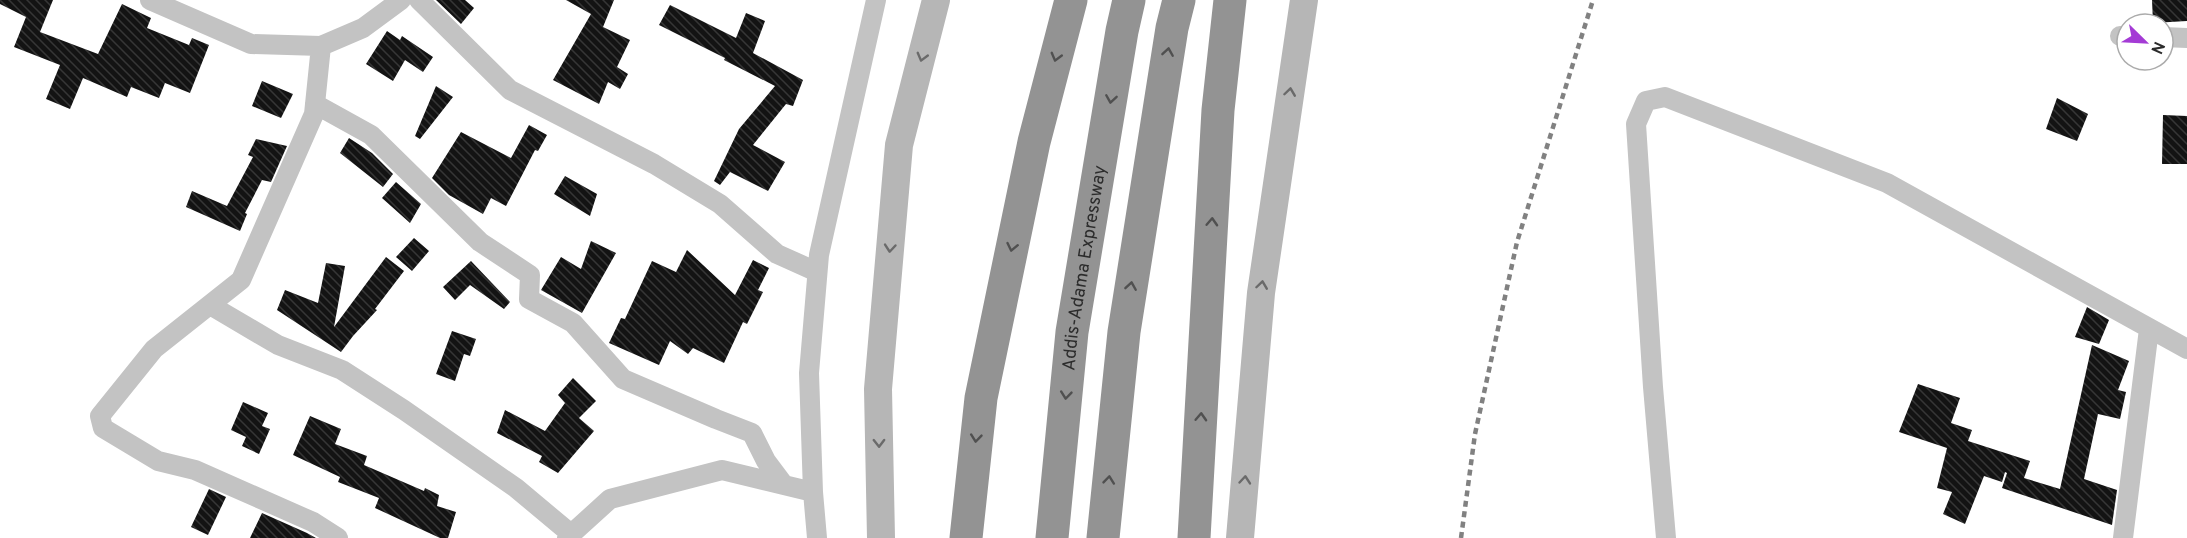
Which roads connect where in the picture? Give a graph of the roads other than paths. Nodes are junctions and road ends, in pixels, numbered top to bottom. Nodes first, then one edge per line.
1 (150, 0) edge
2 (401, 0) edge
3 (419, 0) edge
4 (876, 0) edge
5 (936, 0) edge
6 (1071, 0) edge
7 (1130, 0) edge
8 (1179, 0) edge
9 (1230, 0) edge
10 (1304, 0) edge
11 (321, 46) junction
12 (315, 104) junction
13 (817, 272) junction
14 (210, 305) junction
15 (2149, 329) junction
16 (2187, 349) edge
17 (784, 485) junction
18 (813, 492) junction
19 (569, 536) edge
20 (338, 538) edge
21 (817, 538) edge
22 (881, 538) edge
23 (966, 538) edge
24 (1052, 538) edge
25 (1103, 538) edge
26 (1194, 538) edge
27 (1240, 538) edge
28 (1666, 538) edge
29 (2123, 538) edge

1 - 11 street
2 - 11 street
3 - 13 street
4 - 13 street
5 -> 22 street
6 -> 23 highway
7 -> 24 highway, Addis-Adama Expressway
25 -> 8 highway
26 -> 9 highway
27 -> 10 street
11 - 12 street
12 - 14 street
12 - 17 street
13 - 18 street
14 - 19 street
14 - 20 street
15 - 16 street
15 - 28 street
15 - 29 street
17 - 18 street
17 - 19 street
18 - 21 street

